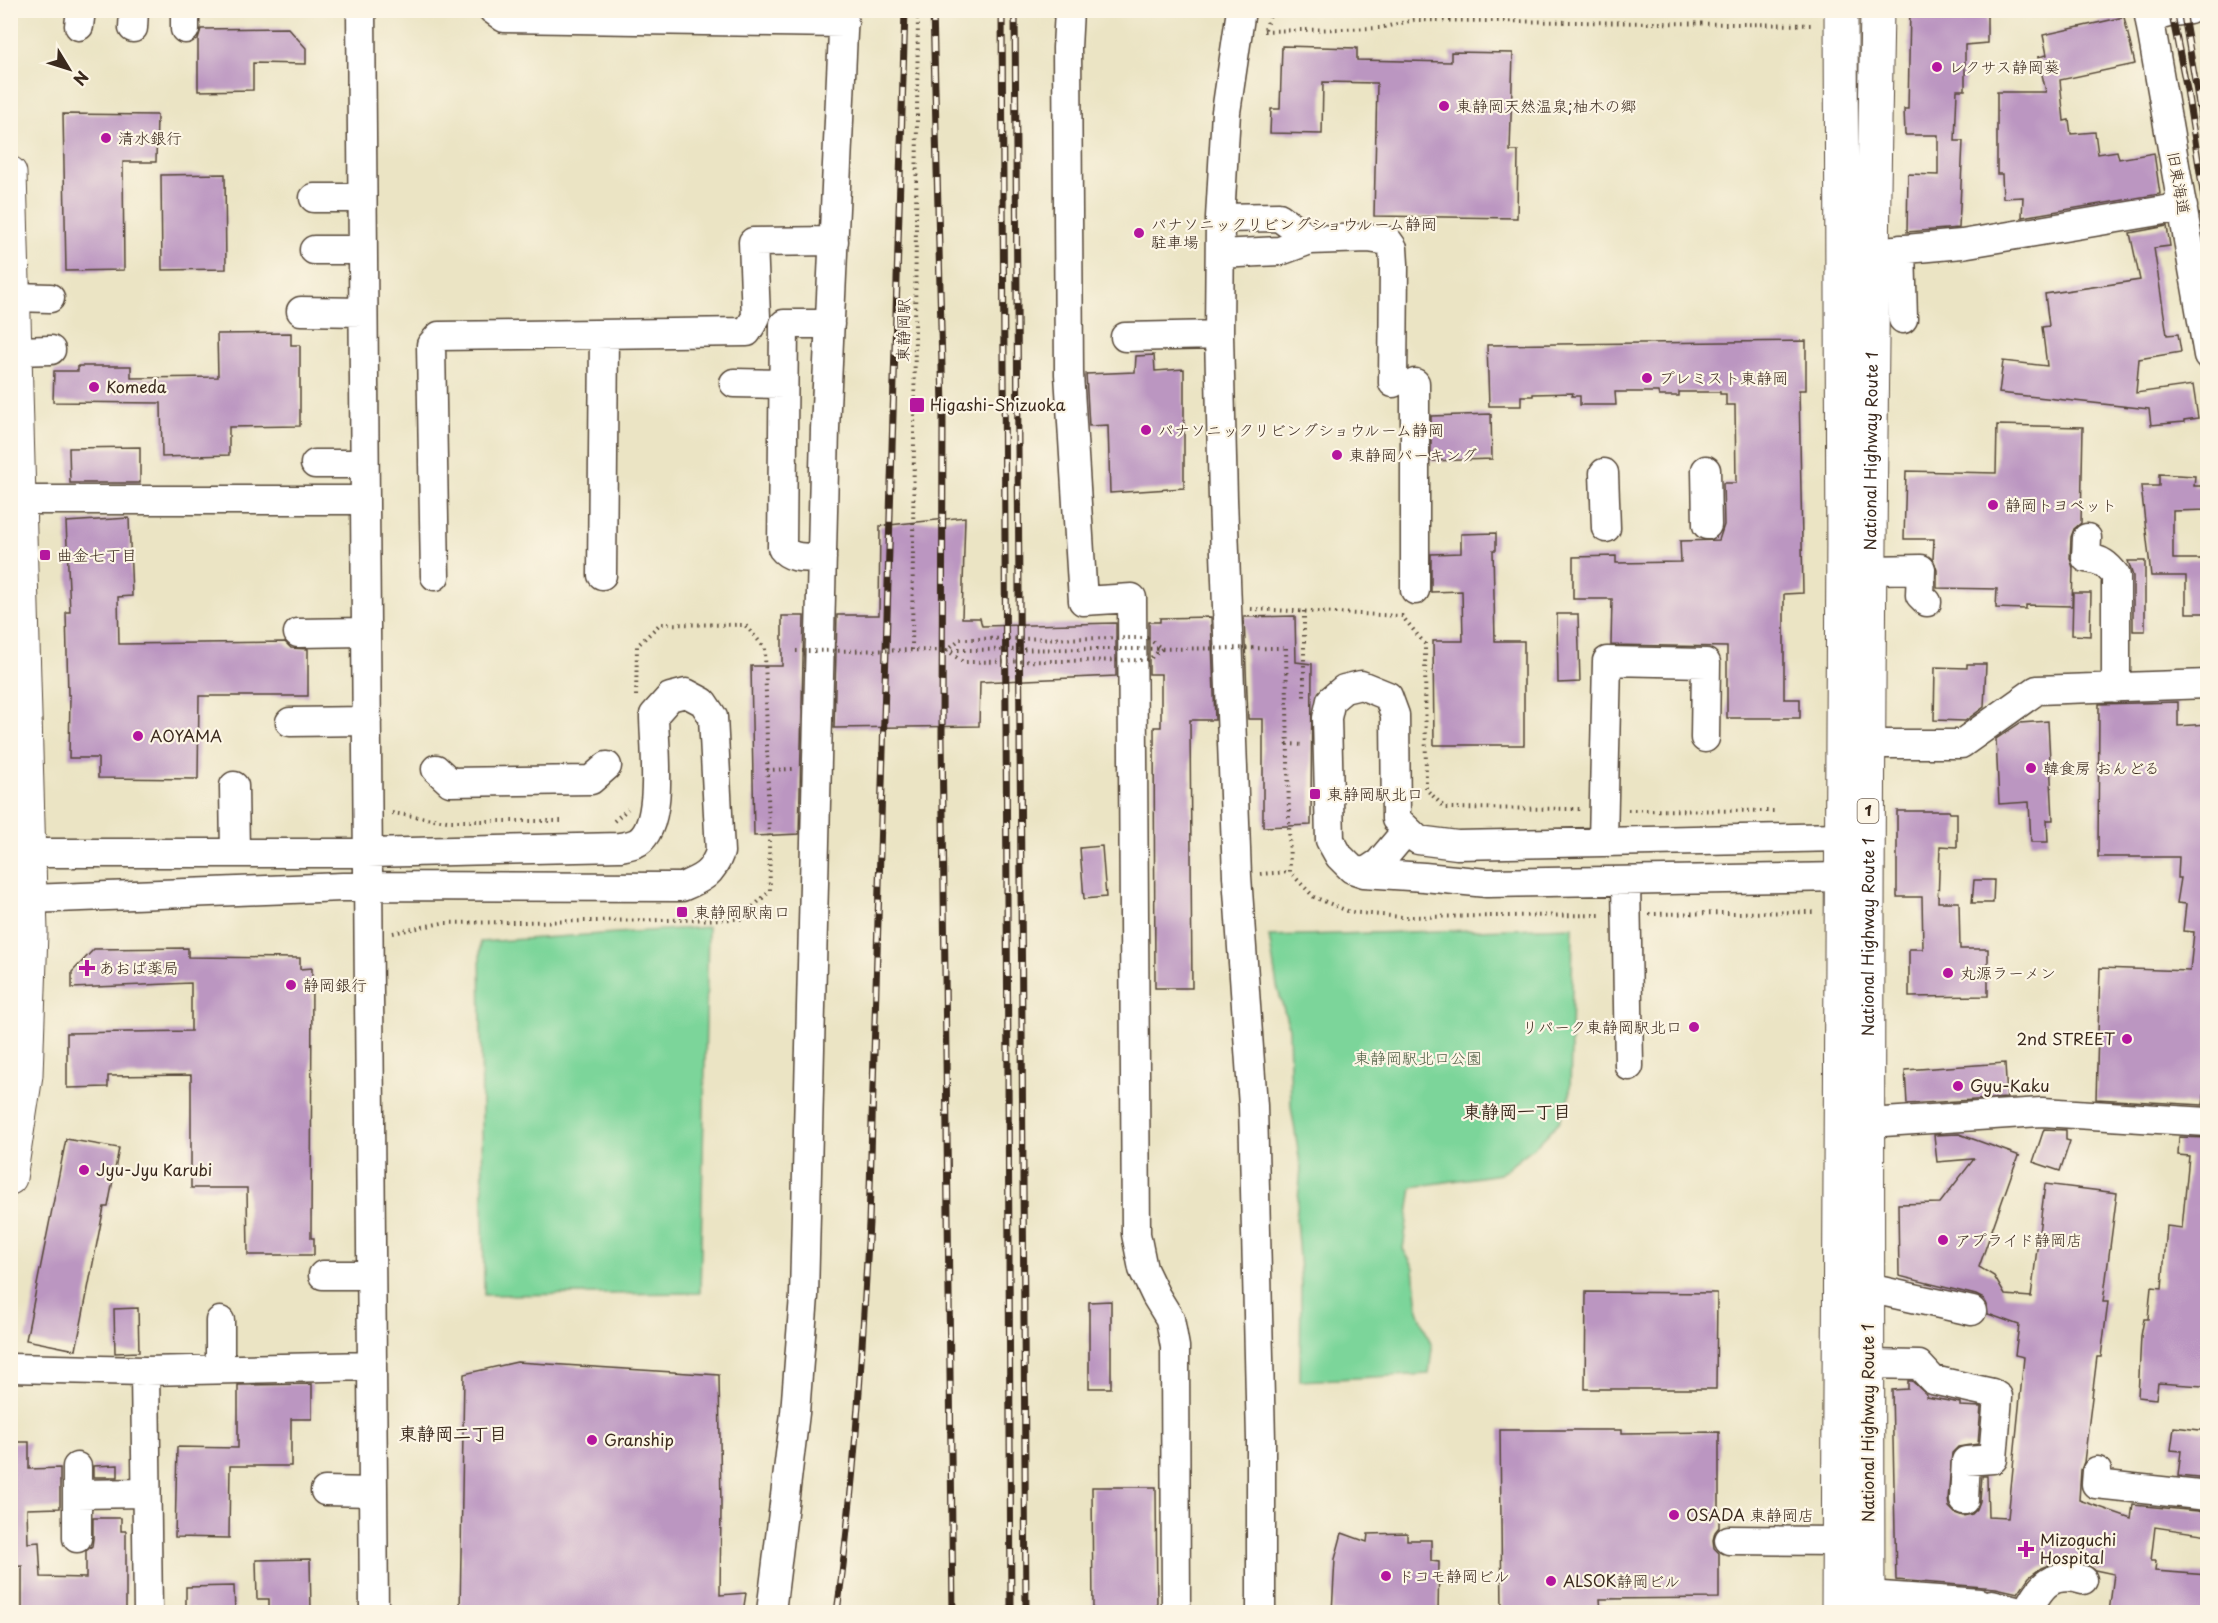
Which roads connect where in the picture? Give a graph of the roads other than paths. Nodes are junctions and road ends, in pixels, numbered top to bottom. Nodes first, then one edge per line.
1 (361, 10) edge
2 (493, 10) edge
3 (1069, 10) edge
4 (1241, 10) edge
5 (1877, 10) edge
6 (2189, 10) edge
7 (1830, 14) edge
8 (2149, 14) edge
9 (844, 17) edge
10 (10, 173) edge
11 (314, 198) dead end
12 (362, 198) junction
13 (2183, 207) junction
14 (1220, 218) junction
15 (1310, 240) junction
16 (834, 241) junction
17 (314, 250) dead end
18 (363, 250) junction
19 (1887, 251) junction
20 (1220, 254) junction
21 (14, 297) junction
22 (50, 298) dead end
23 (301, 311) dead end
24 (363, 312) junction
25 (2204, 315) edge
26 (1904, 319) dead end
27 (830, 324) junction
28 (604, 334) junction
29 (1219, 335) junction
30 (1125, 337) dead end
31 (51, 350) dead end
32 (2208, 355) edge
33 (14, 363) edge
34 (734, 383) dead end
35 (783, 384) junction
36 (14, 429) edge
37 (315, 464) dead end
38 (364, 464) junction
39 (1706, 471) dead end
40 (1604, 473) dead end
41 (19, 500) junction
42 (365, 500) junction
43 (1707, 525) dead end
44 (1606, 528) dead end
45 (2087, 538) dead end
46 (822, 558) junction
47 (1870, 570) junction
48 (602, 575) dead end
49 (435, 576) dead end
50 (1415, 590) dead end
51 (1927, 602) dead end
52 (366, 632) junction
53 (298, 633) dead end
54 (16, 642) edge
55 (2208, 684) edge
56 (2116, 688) junction
57 (367, 721) junction
58 (290, 722) dead end
59 (1705, 738) dead end
60 (1869, 744) junction
61 (607, 766) dead end
62 (436, 769) dead end
63 (18, 772) edge
64 (234, 786) dead end
65 (1406, 831) junction
66 (1841, 837) junction
67 (1603, 842) junction
68 (28, 853) junction
69 (235, 853) junction
70 (368, 853) junction
71 (1868, 856) junction
72 (1364, 873) junction
73 (1827, 877) junction
74 (1626, 881) junction
75 (368, 886) junction
76 (30, 899) junction
77 (20, 976) edge
78 (1629, 1066) dead end
79 (2208, 1122) edge
80 (1868, 1123) junction
81 (10, 1178) edge
82 (323, 1275) dead end
83 (371, 1275) junction
84 (1868, 1288) junction
85 (1972, 1311) dead end
86 (220, 1321) dead end
87 (1868, 1364) junction
88 (372, 1365) junction
89 (10, 1368) edge
90 (145, 1371) junction
91 (210, 1372) junction
92 (2097, 1472) dead end
93 (325, 1491) dead end
94 (373, 1492) junction
95 (146, 1493) junction
96 (2208, 1496) edge
97 (1964, 1500) dead end
98 (77, 1538) dead end
99 (1729, 1540) dead end
100 (1839, 1541) junction
101 (2083, 1580) dead end
102 (1868, 1604) edge
103 (148, 1612) edge
104 (374, 1612) edge
105 (771, 1612) edge
106 (1176, 1612) edge
107 (1261, 1612) edge
108 (1838, 1612) edge
109 (2026, 1612) edge

1 - 12 street
2 - 9 street
3 - 106 street
4 - 14 street
5 - 19 main road, National Highway Route 1 / 1
6 - 8 street
7 - 66 main road, National Highway Route 1 / 1
8 - 13 street, 旧東海道
9 - 16 street
10 - 21 main road
11 - 12 street
12 - 18 street
13 - 19 street
13 - 25 street, 旧東海道
14 - 15 street
14 - 20 street
15 - 20 street
15 - 50 street
16 - 27 street
16 - 28 street
17 - 18 street
18 - 24 street
19 - 26 street
19 - 47 main road, National Highway Route 1 / 1
20 - 29 street
21 - 22 street
21 - 33 main road
23 - 24 street
24 - 38 street
25 - 32 street, 旧東海道
27 - 35 street
27 - 46 street
28 - 48 street
28 - 49 street
29 - 30 street
29 - 107 street
31 - 33 street
33 - 36 main road
34 - 35 street
35 - 46 street
36 - 41 main road
37 - 38 street
38 - 42 street
39 - 43 street
40 - 44 street
41 - 42 street
41 - 54 main road
42 - 52 street
45 - 56 street
46 - 105 street
47 - 51 street
47 - 60 main road, National Highway Route 1 / 1
52 - 53 street
52 - 57 street
54 - 63 main road
55 - 56 street
56 - 60 street
57 - 58 street
57 - 70 street
59 - 67 street
60 - 71 main road, National Highway Route 1 / 1
61 - 62 street
63 - 68 main road
64 - 69 street
65 - 67 street
65 - 72 street
65 - 72 street
66 - 67 street
66 - 71 street
66 - 73 main road, National Highway Route 1 / 1
68 - 69 street
68 - 76 main road
69 - 70 street
70 - 75 street
70 - 75 street
71 - 73 street
71 - 80 main road, National Highway Route 1 / 1
72 - 74 street
73 - 74 street
73 - 100 main road, National Highway Route 1 / 1
74 - 78 street
75 - 76 street
75 - 83 street
76 - 77 main road
77 - 81 main road
79 - 80 street
80 - 84 main road, National Highway Route 1 / 1
82 - 83 street
83 - 88 street
84 - 85 street
84 - 87 main road, National Highway Route 1 / 1
86 - 91 street
87 - 97 street
87 - 102 main road, National Highway Route 1 / 1
88 - 91 street
88 - 94 street
89 - 90 street
90 - 91 street
90 - 95 street
92 - 96 street
93 - 94 street
94 - 104 street
95 - 98 street
95 - 103 street
99 - 100 street
100 - 108 main road, National Highway Route 1 / 1
101 - 109 street
102 - 109 street

